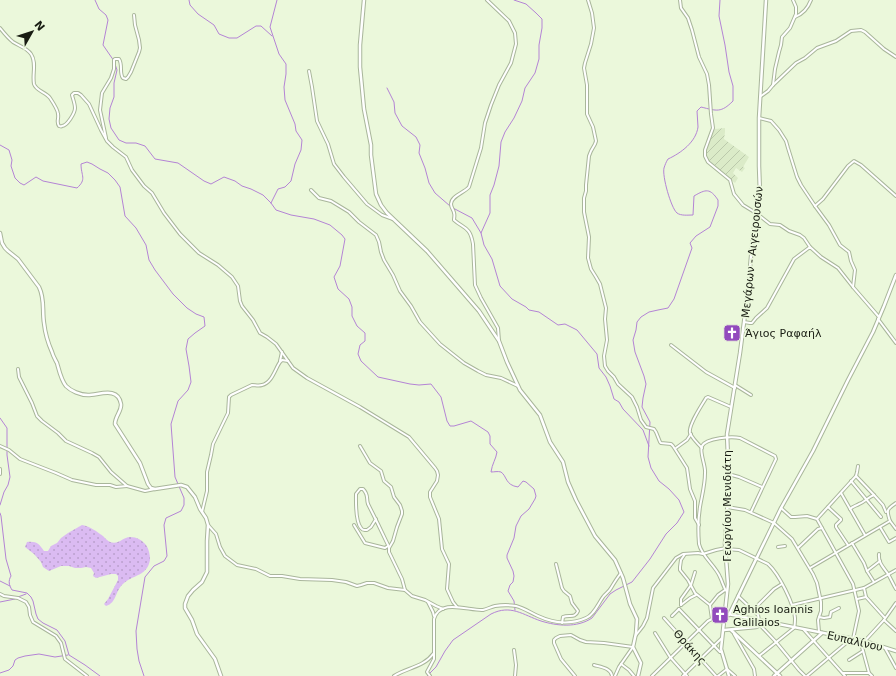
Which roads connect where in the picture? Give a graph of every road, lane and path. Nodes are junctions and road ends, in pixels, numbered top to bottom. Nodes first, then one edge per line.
1 (364, 0) edge
2 (487, 0) edge
3 (588, 0) edge
4 (681, 0) edge
5 (766, 0) edge
6 (793, 0) edge
7 (812, 0) edge
8 (134, 15) dead end
9 (795, 17) junction
10 (0, 28) edge
11 (896, 57) edge
12 (309, 72) dead end
13 (774, 84) junction
14 (760, 96) junction
15 (759, 118) junction
16 (106, 139) junction
17 (311, 190) dead end
18 (896, 196) edge
19 (815, 206) junction
20 (756, 213) junction
21 (393, 219) junction
22 (0, 233) edge
23 (810, 247) junction
24 (896, 275) edge
25 (853, 287) junction
26 (879, 318) junction
27 (744, 322) junction
28 (499, 341) junction
29 (896, 343) edge
30 (671, 345) dead end
31 (282, 352) junction
32 (288, 361) junction
33 (280, 362) junction
34 (18, 369) dead end
35 (518, 386) junction
36 (735, 386) junction
37 (751, 395) dead end
38 (731, 407) junction
39 (691, 434) junction
40 (727, 438) junction
41 (0, 446) edge
42 (360, 446) dead end
43 (675, 448) junction
44 (702, 448) junction
45 (858, 466) dead end
46 (0, 468) edge
47 (0, 474) edge
48 (728, 474) junction
49 (856, 476) junction
50 (851, 481) junction
51 (128, 486) junction
52 (762, 487) junction
53 (155, 489) junction
54 (841, 493) junction
55 (874, 495) junction
56 (866, 499) junction
57 (896, 503) edge
58 (727, 507) junction
59 (828, 507) junction
60 (781, 508) junction
61 (850, 509) junction
62 (202, 512) junction
63 (751, 512) junction
64 (887, 515) junction
65 (881, 517) dead end
66 (376, 519) junction
67 (817, 519) junction
68 (890, 521) junction
69 (774, 523) junction
70 (354, 524) dead end
71 (208, 525) junction
72 (699, 525) junction
73 (880, 527) junction
74 (822, 528) junction
75 (896, 529) edge
76 (865, 536) junction
77 (896, 538) edge
78 (852, 543) junction
79 (848, 545) junction
80 (785, 546) dead end
81 (389, 547) junction
82 (778, 547) dead end
83 (798, 548) junction
84 (726, 549) junction
85 (836, 552) junction
86 (685, 554) junction
87 (703, 554) junction
88 (879, 554) dead end
89 (757, 559) junction
90 (880, 561) junction
91 (556, 564) dead end
92 (810, 568) junction
93 (896, 570) edge
94 (867, 571) junction
95 (695, 572) dead end
96 (621, 573) junction
97 (888, 574) junction
98 (874, 582) junction
99 (782, 584) junction
100 (691, 585) junction
101 (864, 588) junction
102 (896, 589) edge
103 (405, 590) junction
104 (725, 590) junction
105 (854, 590) junction
106 (728, 593) junction
107 (0, 594) edge
108 (696, 594) junction
109 (738, 596) junction
110 (866, 597) junction
111 (820, 598) junction
112 (857, 599) junction
113 (428, 601) junction
114 (896, 603) edge
115 (681, 605) junction
116 (710, 605) junction
117 (792, 605) junction
118 (458, 606) junction
119 (839, 608) dead end
120 (443, 609) junction
121 (679, 609) junction
122 (753, 610) junction
123 (727, 614) junction
124 (672, 616) dead end
125 (819, 617) junction
126 (664, 618) dead end
127 (434, 619) junction
128 (712, 619) junction
129 (884, 619) junction
130 (760, 621) junction
131 (724, 622) junction
132 (767, 622) junction
133 (562, 623) junction
134 (760, 625) junction
135 (794, 628) junction
136 (698, 630) junction
137 (724, 630) junction
138 (731, 630) junction
139 (804, 630) junction
140 (896, 630) edge
141 (655, 632) dead end
142 (734, 632) junction
143 (821, 633) junction
144 (636, 635) junction
145 (722, 638) junction
146 (852, 639) junction
147 (814, 641) junction
148 (686, 642) junction
149 (776, 642) junction
150 (864, 642) junction
151 (714, 646) junction
152 (634, 647) junction
153 (885, 648) junction
154 (514, 650) dead end
155 (896, 651) edge
156 (722, 652) junction
157 (863, 652) junction
158 (434, 653) junction
159 (759, 656) junction
160 (670, 657) junction
161 (828, 658) junction
162 (700, 659) junction
163 (791, 660) junction
164 (849, 660) dead end
165 (621, 664) junction
166 (594, 665) dead end
167 (896, 668) edge
168 (727, 669) junction
169 (777, 673) junction
170 (842, 673) junction
171 (870, 673) junction
172 (684, 675) edge
173 (87, 676) edge
174 (221, 676) edge
175 (394, 676) edge
176 (430, 676) edge
177 (515, 676) edge
178 (575, 676) edge
179 (613, 676) edge
180 (634, 676) edge
181 (638, 676) edge
182 (652, 676) edge
183 (687, 676) edge
184 (717, 676) edge
185 (729, 676) edge
186 (735, 676) edge
187 (755, 676) edge
188 (774, 676) edge
189 (780, 676) edge
190 (806, 676) edge
191 (845, 676) edge
192 (872, 676) edge

1 - 21 street
2 - 28 street
3 - 43 street
4 - 20 street
5 - 14 street, Μεγάρων - Αιγειρουσών
6 - 9 street
7 - 9 street
8 - 16 street
9 - 13 street
10 - 16 street
11 - 13 street
12 - 21 street
13 - 14 street
14 - 15 street, Μεγάρων - Αιγειρουσών
15 - 19 street
15 - 20 street, Μεγάρων - Αιγειρουσών
16 - 31 street
17 - 35 street
18 - 19 street
19 - 25 street
20 - 23 street
20 - 27 street, Μεγάρων - Αιγειρουσών
21 - 28 street
22 - 53 street
23 - 25 street
23 - 27 street
24 - 26 street
25 - 26 street
26 - 29 street
26 - 60 street
27 - 36 street, Μεγάρων - Αιγειρουσών
28 - 35 street
30 - 36 street
31 - 32 street
31 - 33 street
32 - 33 street
32 - 118 street
33 - 62 street
34 - 51 street
35 - 96 street
36 - 37 street
36 - 38 street, Μεγάρων - Αιγειρουσών
38 - 39 street
38 - 40 street, Γεωργίου Μενιδιάτη
39 - 43 street
39 - 44 street
40 - 44 street
40 - 48 street, Γεωργίου Μενιδιάτη
40 - 52 street
41 - 51 street
42 - 81 street
43 - 72 street
44 - 72 street
45 - 49 street
46 - 47 street
48 - 52 street
48 - 58 street, Γεωργίου Μενιδιάτη
49 - 50 street
49 - 55 street
50 - 54 street
50 - 56 street
51 - 53 street
52 - 63 street
53 - 62 street
54 - 59 street
54 - 61 street
55 - 56 street
55 - 64 street
56 - 61 street
56 - 65 street
57 - 64 street
58 - 63 street
58 - 84 street, Γεωργίου Μενιδιάτη
59 - 67 street
59 - 79 street
60 - 67 street
60 - 69 street
61 - 76 street
62 - 71 street
63 - 69 street
64 - 68 street
66 - 66 street
66 - 81 street
67 - 74 street
68 - 73 street
68 - 75 street
69 - 83 street
69 - 89 street
70 - 81 street
71 - 103 street
71 - 174 street
72 - 87 street
73 - 76 street
73 - 77 street
74 - 83 street
74 - 85 street
76 - 78 street
78 - 79 street
78 - 94 street
79 - 85 street
80 - 82 street
81 - 103 street
83 - 92 street
84 - 87 street
84 - 89 street
84 - 106 street, Γεωργίου Μενιδιάτη
85 - 92 street
85 - 105 street
86 - 87 street
86 - 100 street
86 - 144 street
87 - 104 street
88 - 90 street
89 - 99 street
89 - 109 street
90 - 94 street
90 - 97 street
91 - 133 street
92 - 111 street
93 - 97 street
94 - 98 street
95 - 100 street
96 - 133 street
96 - 144 street
97 - 98 street
97 - 102 street
98 - 101 street
99 - 117 street
99 - 122 street
100 - 108 street
100 - 115 street
101 - 105 street
101 - 110 street
103 - 113 street
104 - 106 street
104 - 116 street
105 - 111 street
105 - 112 street
106 - 123 street, Γεωργίου Μενιδιάτη
107 - 173 street
108 - 115 street
108 - 116 street
109 - 122 street
109 - 123 street
110 - 112 street
110 - 129 street
111 - 117 street
111 - 125 street
112 - 146 street
113 - 120 street
113 - 127 street
114 - 129 street
115 - 121 street
116 - 128 street
117 - 135 street
118 - 120 street
118 - 133 street
119 - 125 street
120 - 127 street
121 - 124 street
121 - 136 street
122 - 130 street
123 - 130 street, Ευπαλίνου
123 - 131 street, Γεωργίου Μενιδιάτη
125 - 143 street
126 - 148 street, Θράκης
127 - 158 street
128 - 131 street
128 - 136 street
129 - 140 street
129 - 150 street
130 - 132 street, Ευπαλίνου
130 - 134 street
131 - 137 street, Γεωργίου Μενιδιάτη
132 - 134 street
132 - 135 street, Ευπαλίνου
134 - 138 street
134 - 149 street
135 - 139 street, Ευπαλίνου
135 - 149 street
136 - 148 street
136 - 151 street
137 - 138 street
137 - 145 street, Γεωργίου Μενιδιάτη
138 - 142 street
139 - 143 street, Ευπαλίνου
139 - 147 street
141 - 160 street
142 - 159 street
142 - 187 street
143 - 146 street, Ευπαλίνου
143 - 147 street
144 - 152 street
145 - 151 street
145 - 156 street, Γεωργίου Μενιδιάτη
146 - 150 street, Ευπαλίνου
146 - 161 street
147 - 161 street
147 - 163 street
148 - 160 street
148 - 162 street, Θράκης
149 - 159 street
149 - 163 street
150 - 153 street, Ευπαλίνου
150 - 157 street
151 - 156 street
151 - 162 street
152 - 165 street
152 - 178 street
152 - 181 street
153 - 155 street, Ευπαλίνου
153 - 167 street
154 - 177 street
156 - 168 street, Γεωργίου Μενιδιάτη
157 - 164 street
157 - 171 street
158 - 175 street
158 - 176 street
159 - 169 street
160 - 172 street
160 - 182 street
161 - 170 street
161 - 190 street
162 - 172 street
162 - 184 street, Θράκης
163 - 169 street
163 - 190 street
165 - 179 street
165 - 180 street
166 - 179 street
168 - 184 street
168 - 185 street, Γεωργίου Μενιδιάτη
168 - 186 street
169 - 188 street
169 - 189 street
170 - 171 street
170 - 191 street
171 - 192 street
172 - 183 street

